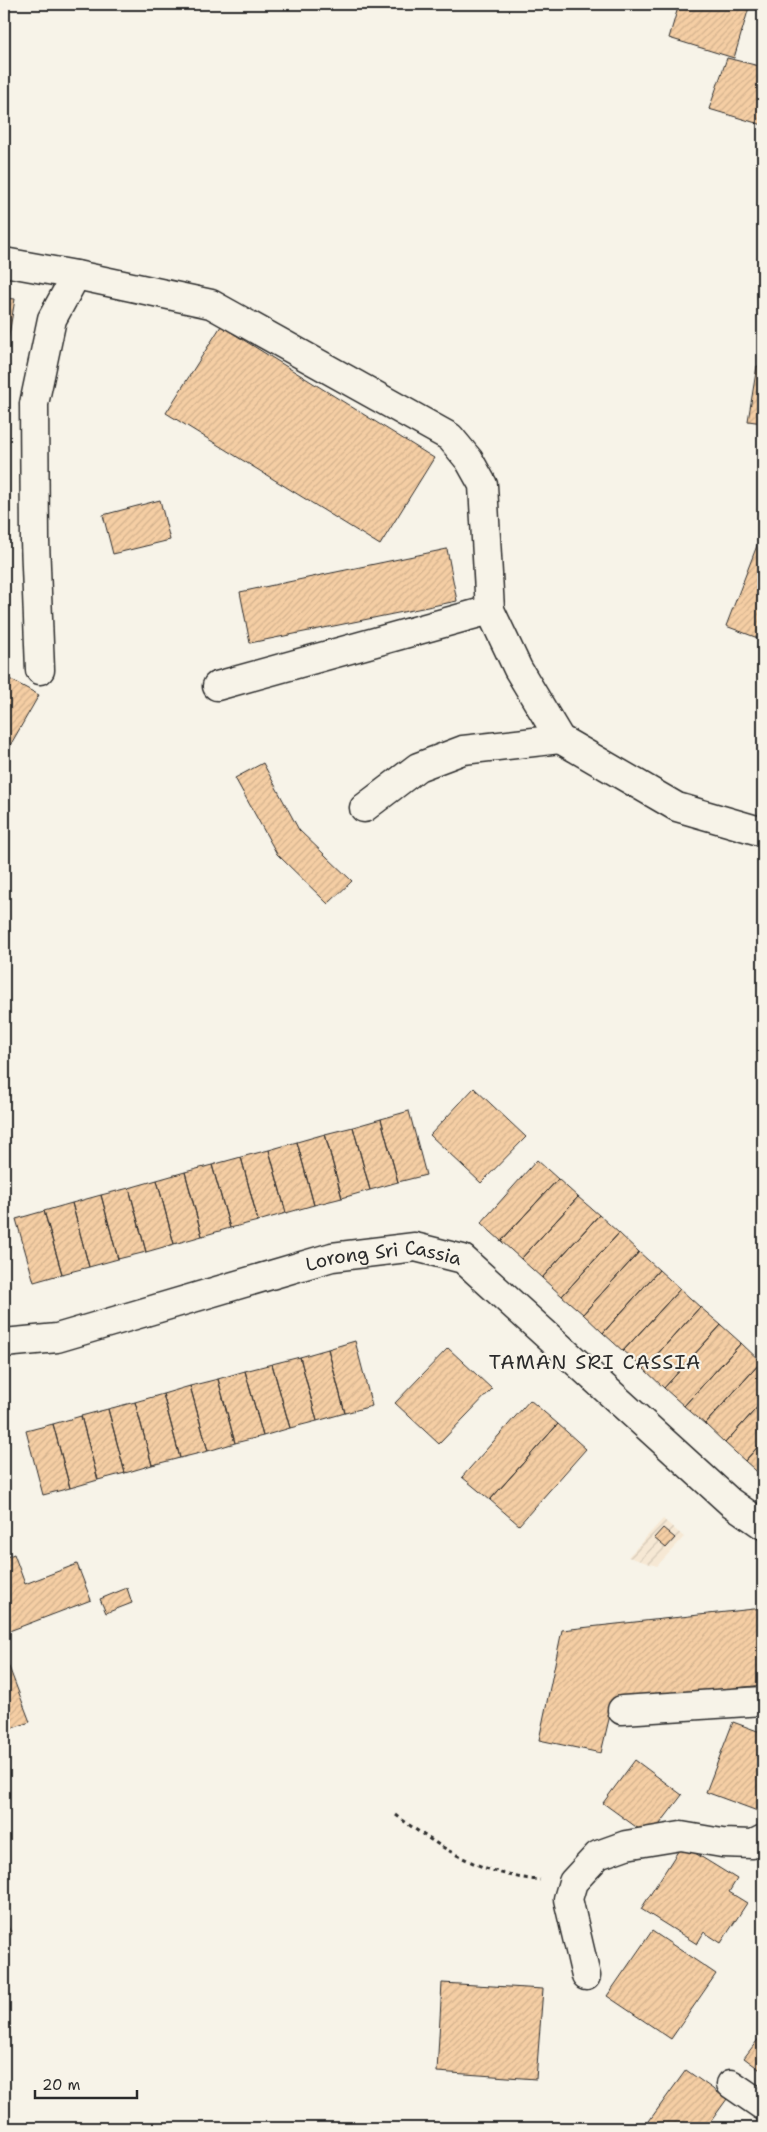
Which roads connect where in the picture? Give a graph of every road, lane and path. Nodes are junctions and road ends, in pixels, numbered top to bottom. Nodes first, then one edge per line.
1 (4, 262) edge
2 (76, 275) junction
3 (490, 610) junction
4 (40, 670) dead end
5 (217, 686) dead end
6 (560, 739) junction
7 (364, 808) dead end
8 (763, 832) edge
9 (4, 1344) edge
10 (763, 1525) edge
11 (763, 1701) edge
12 (622, 1710) dead end
13 (396, 1815) dead end
14 (763, 1839) edge
15 (574, 1882) junction
16 (586, 1976) dead end
17 (731, 2084) dead end
18 (763, 2106) edge

1 - 2 street
2 - 3 street
2 - 4 street
3 - 5 street
3 - 6 street
6 - 7 street
6 - 8 street
9 - 10 street, Lorong Sri Cassia
11 - 12 street
13 - 15 path
14 - 15 street
15 - 16 street
17 - 18 street

